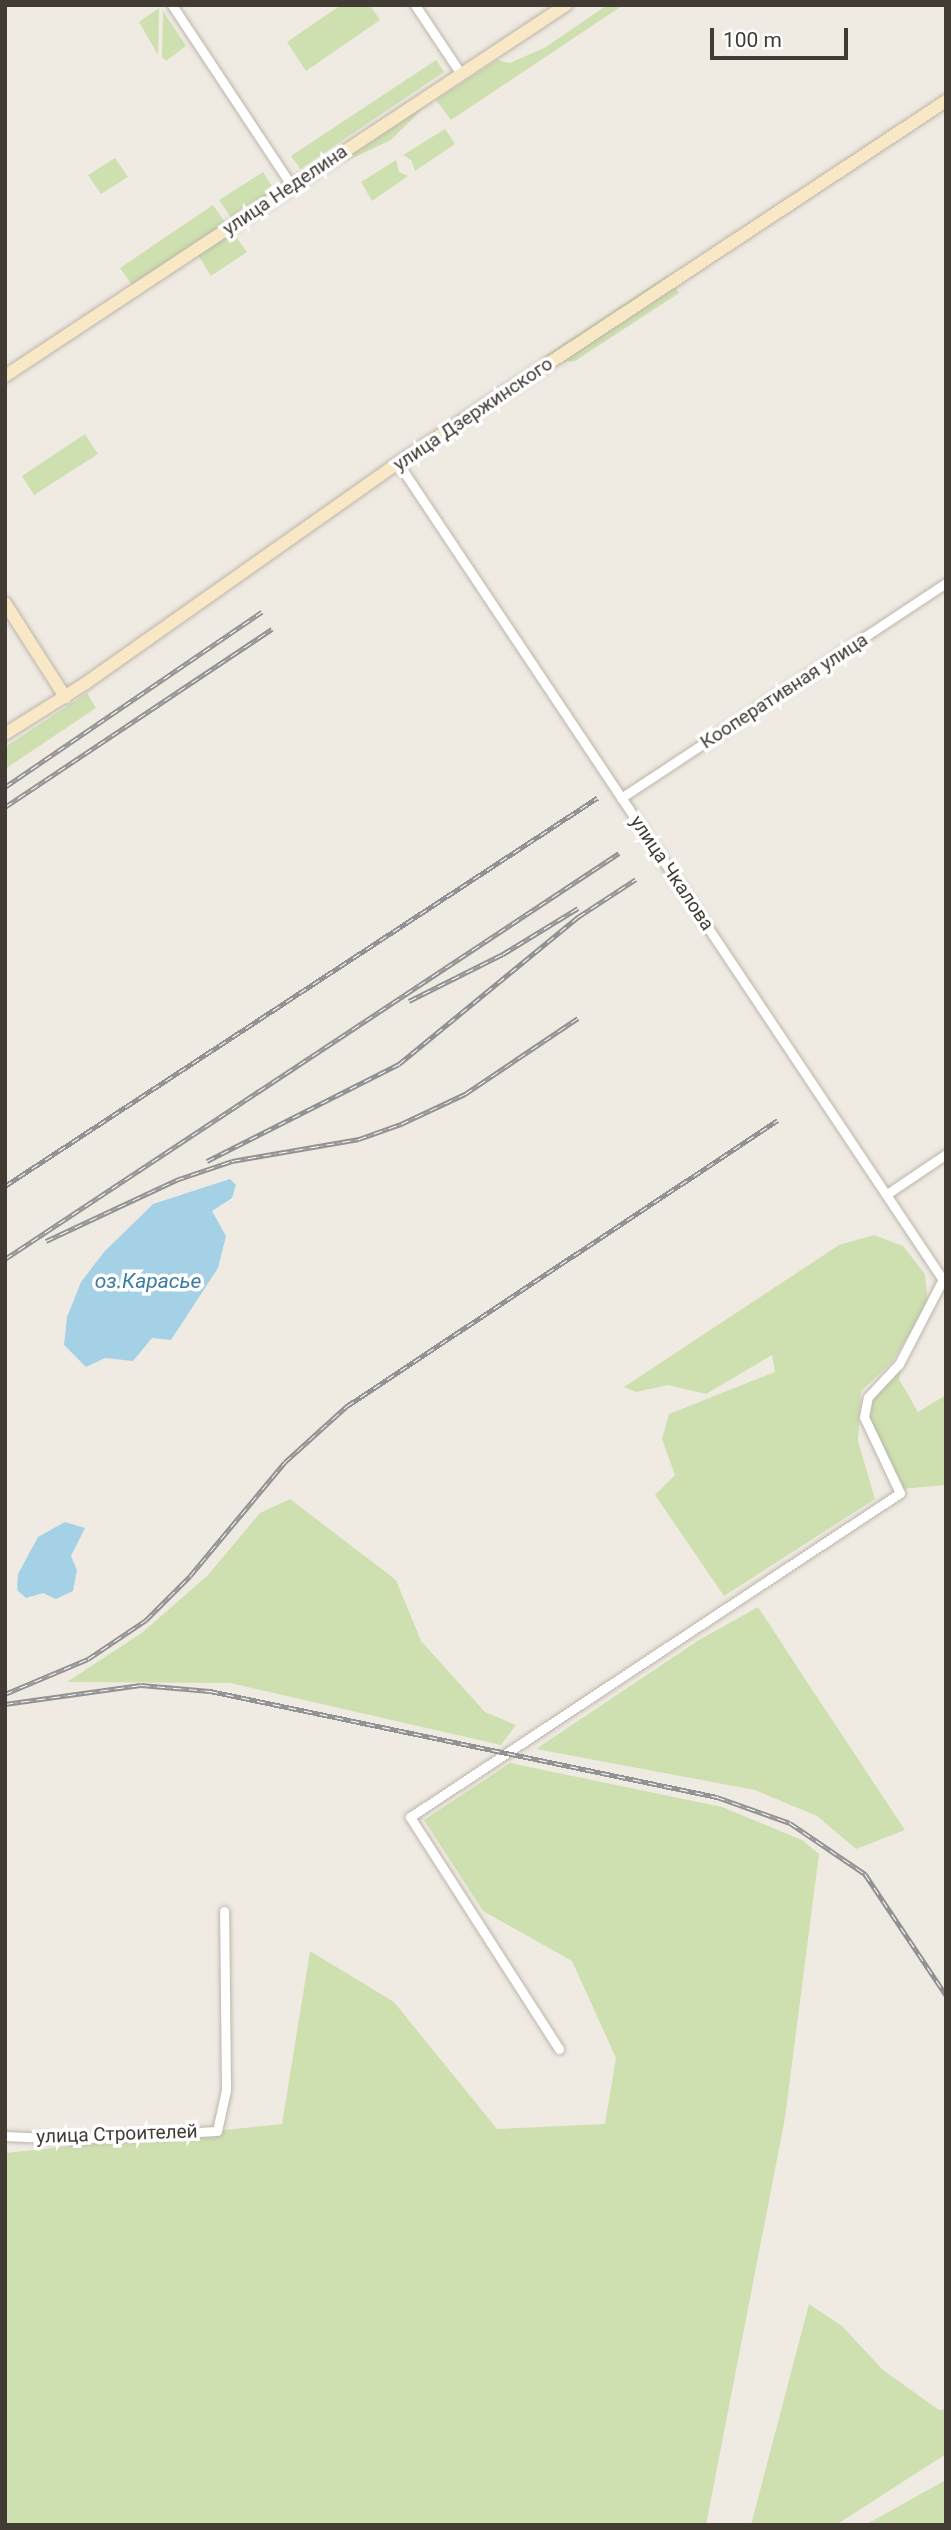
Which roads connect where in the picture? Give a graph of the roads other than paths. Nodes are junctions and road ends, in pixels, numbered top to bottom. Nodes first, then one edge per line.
1 (172, 5) edge
2 (415, 5) edge
3 (566, 5) edge
4 (461, 74) junction
5 (946, 101) edge
6 (291, 185) junction
7 (5, 376) edge
8 (398, 463) junction
9 (946, 583) edge
10 (5, 603) edge
11 (65, 697) junction
12 (5, 734) edge
13 (621, 798) junction
14 (946, 1154) edge
15 (887, 1194) junction
16 (944, 1281) edge
17 (224, 1910) dead end
18 (559, 2049) dead end
19 (5, 2136) edge

1 - 6 street
2 - 4 street
3 - 4 street, улица Неделина
4 - 6 street, улица Неделина
5 - 8 street, улица Дзержинского
6 - 7 street, улица Неделина
8 - 11 street, улица Дзержинского
8 - 13 street, улица Чкалова
9 - 13 street, Кооперативная улица
10 - 11 street
11 - 12 street, улица Дзержинского
13 - 15 street, улица Чкалова
14 - 15 street
15 - 16 street, улица Чкалова
16 - 18 street
17 - 19 street, улица Строителей

